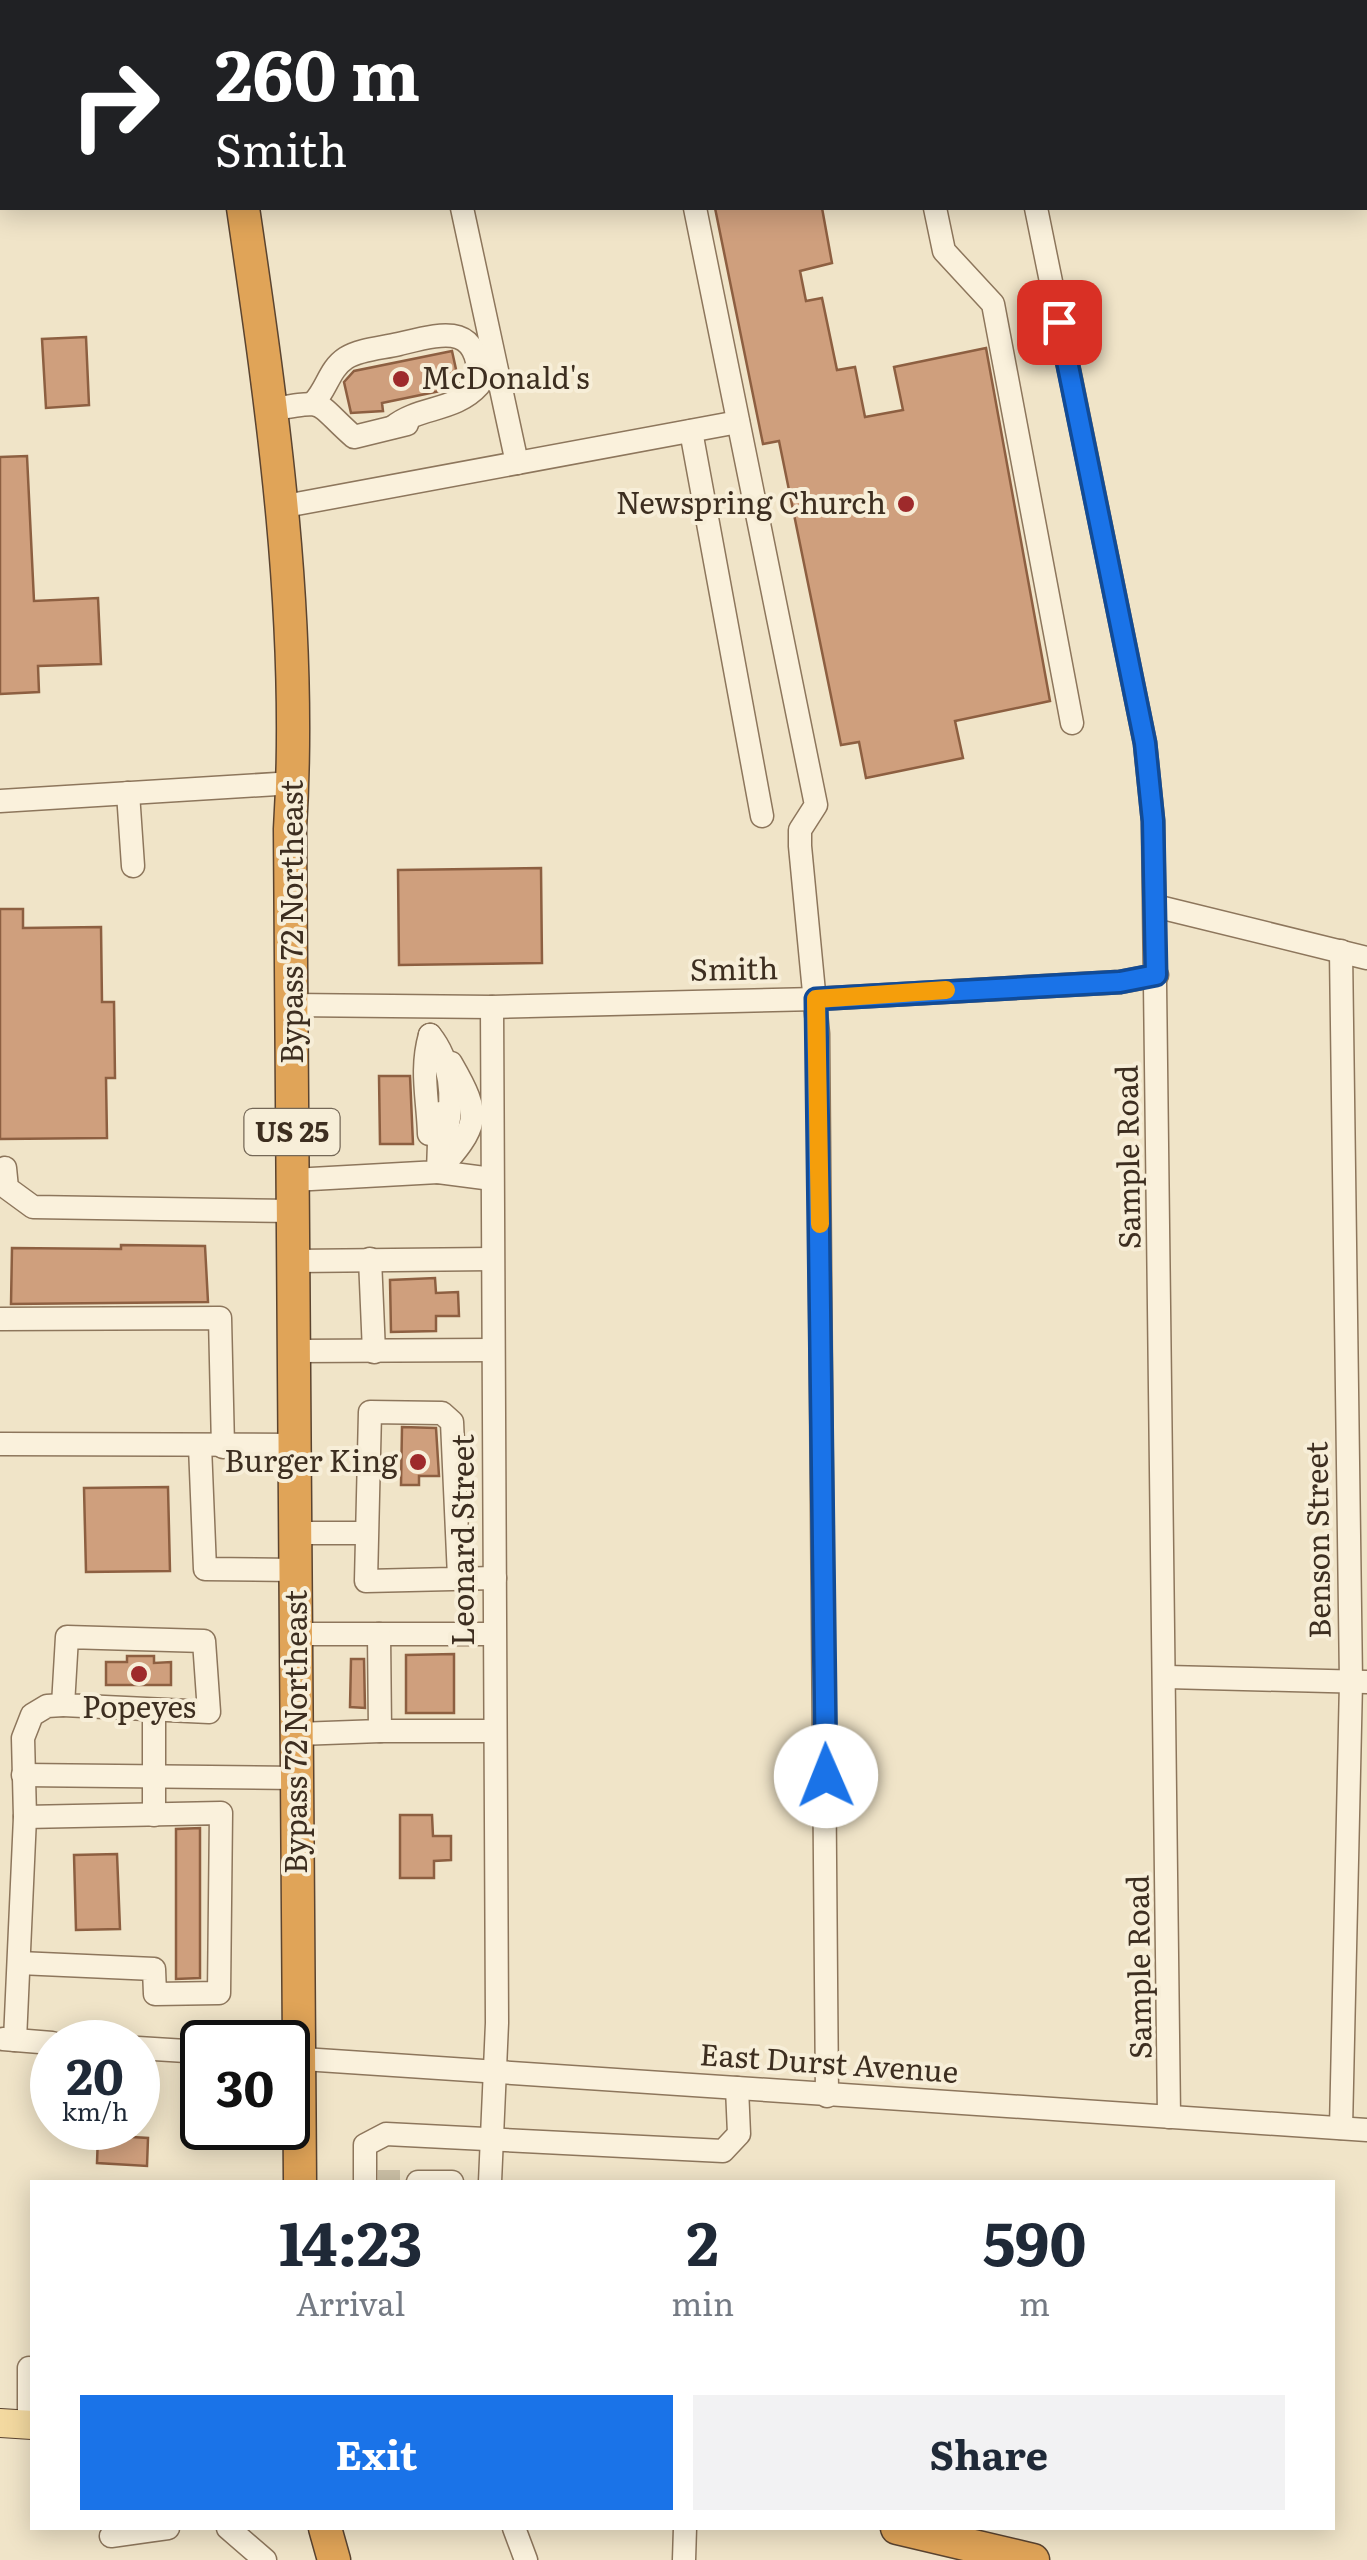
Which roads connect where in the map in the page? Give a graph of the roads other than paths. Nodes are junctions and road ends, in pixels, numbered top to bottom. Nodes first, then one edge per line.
1 (142, 0) edge
2 (151, 0) edge
3 (243, 210) edge
4 (462, 210) edge
5 (695, 210) edge
6 (935, 210) edge
7 (1036, 210) edge
8 (503, 401) junction
9 (314, 402) junction
10 (270, 410) junction
11 (738, 422) junction
12 (393, 428) junction
13 (691, 431) junction
14 (516, 463) junction
15 (280, 507) junction
16 (1072, 723) dead end
17 (293, 783) junction
18 (128, 793) junction
19 (0, 800) edge
20 (762, 816) dead end
21 (133, 866) dead end
22 (1155, 906) junction
23 (1341, 951) junction
24 (1367, 958) edge
25 (1156, 975) junction
26 (816, 999) junction
27 (430, 1004) junction
28 (291, 1005) junction
29 (492, 1007) junction
30 (430, 1035) junction
31 (5, 1168) dead end
32 (434, 1173) junction
33 (492, 1178) junction
34 (293, 1196) junction
35 (370, 1259) junction
36 (492, 1259) junction
37 (295, 1262) junction
38 (0, 1319) edge
39 (493, 1350) junction
40 (297, 1352) junction
41 (374, 1352) junction
42 (0, 1444) edge
43 (212, 1446) junction
44 (295, 1446) junction
45 (365, 1532) junction
46 (296, 1533) junction
47 (296, 1570) junction
48 (460, 1577) junction
49 (496, 1578) junction
50 (297, 1634) junction
51 (379, 1634) junction
52 (494, 1634) junction
53 (1167, 1677) junction
54 (1359, 1682) edge
55 (62, 1705) junction
56 (154, 1712) junction
57 (380, 1731) junction
58 (495, 1731) junction
59 (298, 1734) junction
60 (23, 1775) junction
61 (156, 1775) junction
62 (298, 1778) junction
63 (26, 1816) junction
64 (154, 1816) junction
65 (19, 1963) junction
66 (295, 2020) edge
67 (7, 2040) edge
68 (310, 2059) edge
69 (494, 2072) junction
70 (737, 2088) junction
71 (828, 2096) junction
72 (1169, 2116) junction
73 (1341, 2128) junction
74 (1367, 2130) edge
75 (491, 2139) junction
76 (298, 2150) edge
77 (300, 2180) edge
78 (369, 2180) edge
79 (490, 2180) edge
80 (29, 2368) dead end
81 (30, 2396) edge
82 (0, 2424) edge
83 (30, 2425) edge
84 (140, 2530) edge
85 (230, 2530) edge
86 (326, 2530) edge
87 (515, 2530) edge
88 (684, 2530) edge
89 (906, 2530) edge
90 (111, 2532) edge
91 (109, 2560) edge
92 (265, 2560) edge
93 (334, 2560) edge
94 (526, 2560) edge
95 (684, 2560) edge
96 (1033, 2560) edge

1 - 2 street
3 - 10 highway, Bypass 72 Northeast / US 25
4 - 8 street
5 - 11 street
6 - 16 street
7 - 22 street, Sample Road
8 - 12 street
8 - 14 street
9 - 10 street
9 - 12 street
9 - 12 street
10 - 15 highway, Bypass 72 Northeast / US 25
11 - 13 street
11 - 26 street
13 - 14 street
13 - 20 street
14 - 15 street
15 - 17 highway, Bypass 72 Northeast / US 25
17 - 18 street
17 - 28 highway, Bypass 72 Northeast / US 25
18 - 19 street
18 - 21 street
22 - 23 street
22 - 25 street, Sample Road
23 - 24 street
23 - 54 street, Benson Street
25 - 26 street, Smith
25 - 53 street, Sample Road
26 - 29 street, Smith
26 - 71 street
27 - 28 street, Smith
27 - 29 street, Smith
27 - 30 street
28 - 34 highway, Bypass 72 Northeast / US 25
29 - 33 street, Leonard Street
30 - 32 street
30 - 32 street
30 - 32 street
31 - 34 street
32 - 33 street
32 - 34 street
33 - 36 street, Leonard Street
34 - 37 highway, Bypass 72 Northeast / US 25
35 - 36 street
35 - 37 street
35 - 41 street
36 - 39 street, Leonard Street
37 - 40 highway, Bypass 72 Northeast / US 25
38 - 43 street
39 - 41 street
39 - 49 street, Leonard Street
40 - 41 street
40 - 44 highway, Bypass 72 Northeast / US 25
42 - 43 street
43 - 44 street
43 - 47 street
44 - 46 highway, Bypass 72 Northeast / US 25
45 - 46 street
45 - 48 street
45 - 48 street
46 - 47 highway, Bypass 72 Northeast / US 25
47 - 50 highway, Bypass 72 Northeast / US 25
48 - 49 street
49 - 52 street, Leonard Street
50 - 51 street
50 - 59 highway, Bypass 72 Northeast / US 25
51 - 52 street
51 - 57 street
52 - 58 street, Leonard Street
53 - 54 street
53 - 72 street, Sample Road
54 - 73 street, Benson Street
55 - 56 street
55 - 56 street
55 - 60 street
56 - 61 street
57 - 58 street
57 - 59 street
58 - 69 street, Leonard Street
59 - 62 highway, Bypass 72 Northeast / US 25
60 - 61 street
60 - 63 street
61 - 62 street
61 - 64 street
62 - 66 highway, Bypass 72 Northeast / US 25
63 - 64 street
63 - 65 street
64 - 65 street
65 - 67 street
68 - 69 street, East Durst Avenue
69 - 70 street, East Durst Avenue
69 - 75 street, Leonard Street
70 - 71 street, East Durst Avenue
70 - 75 street
71 - 72 street, East Durst Avenue
72 - 73 street, East Durst Avenue
73 - 74 street, East Durst Avenue
75 - 78 street
75 - 79 street, Leonard Street
76 - 77 highway, US 25
80 - 81 street
82 - 83 main road
84 - 90 street
85 - 92 street
86 - 93 highway
87 - 94 street
88 - 95 street
89 - 96 highway
90 - 91 street

